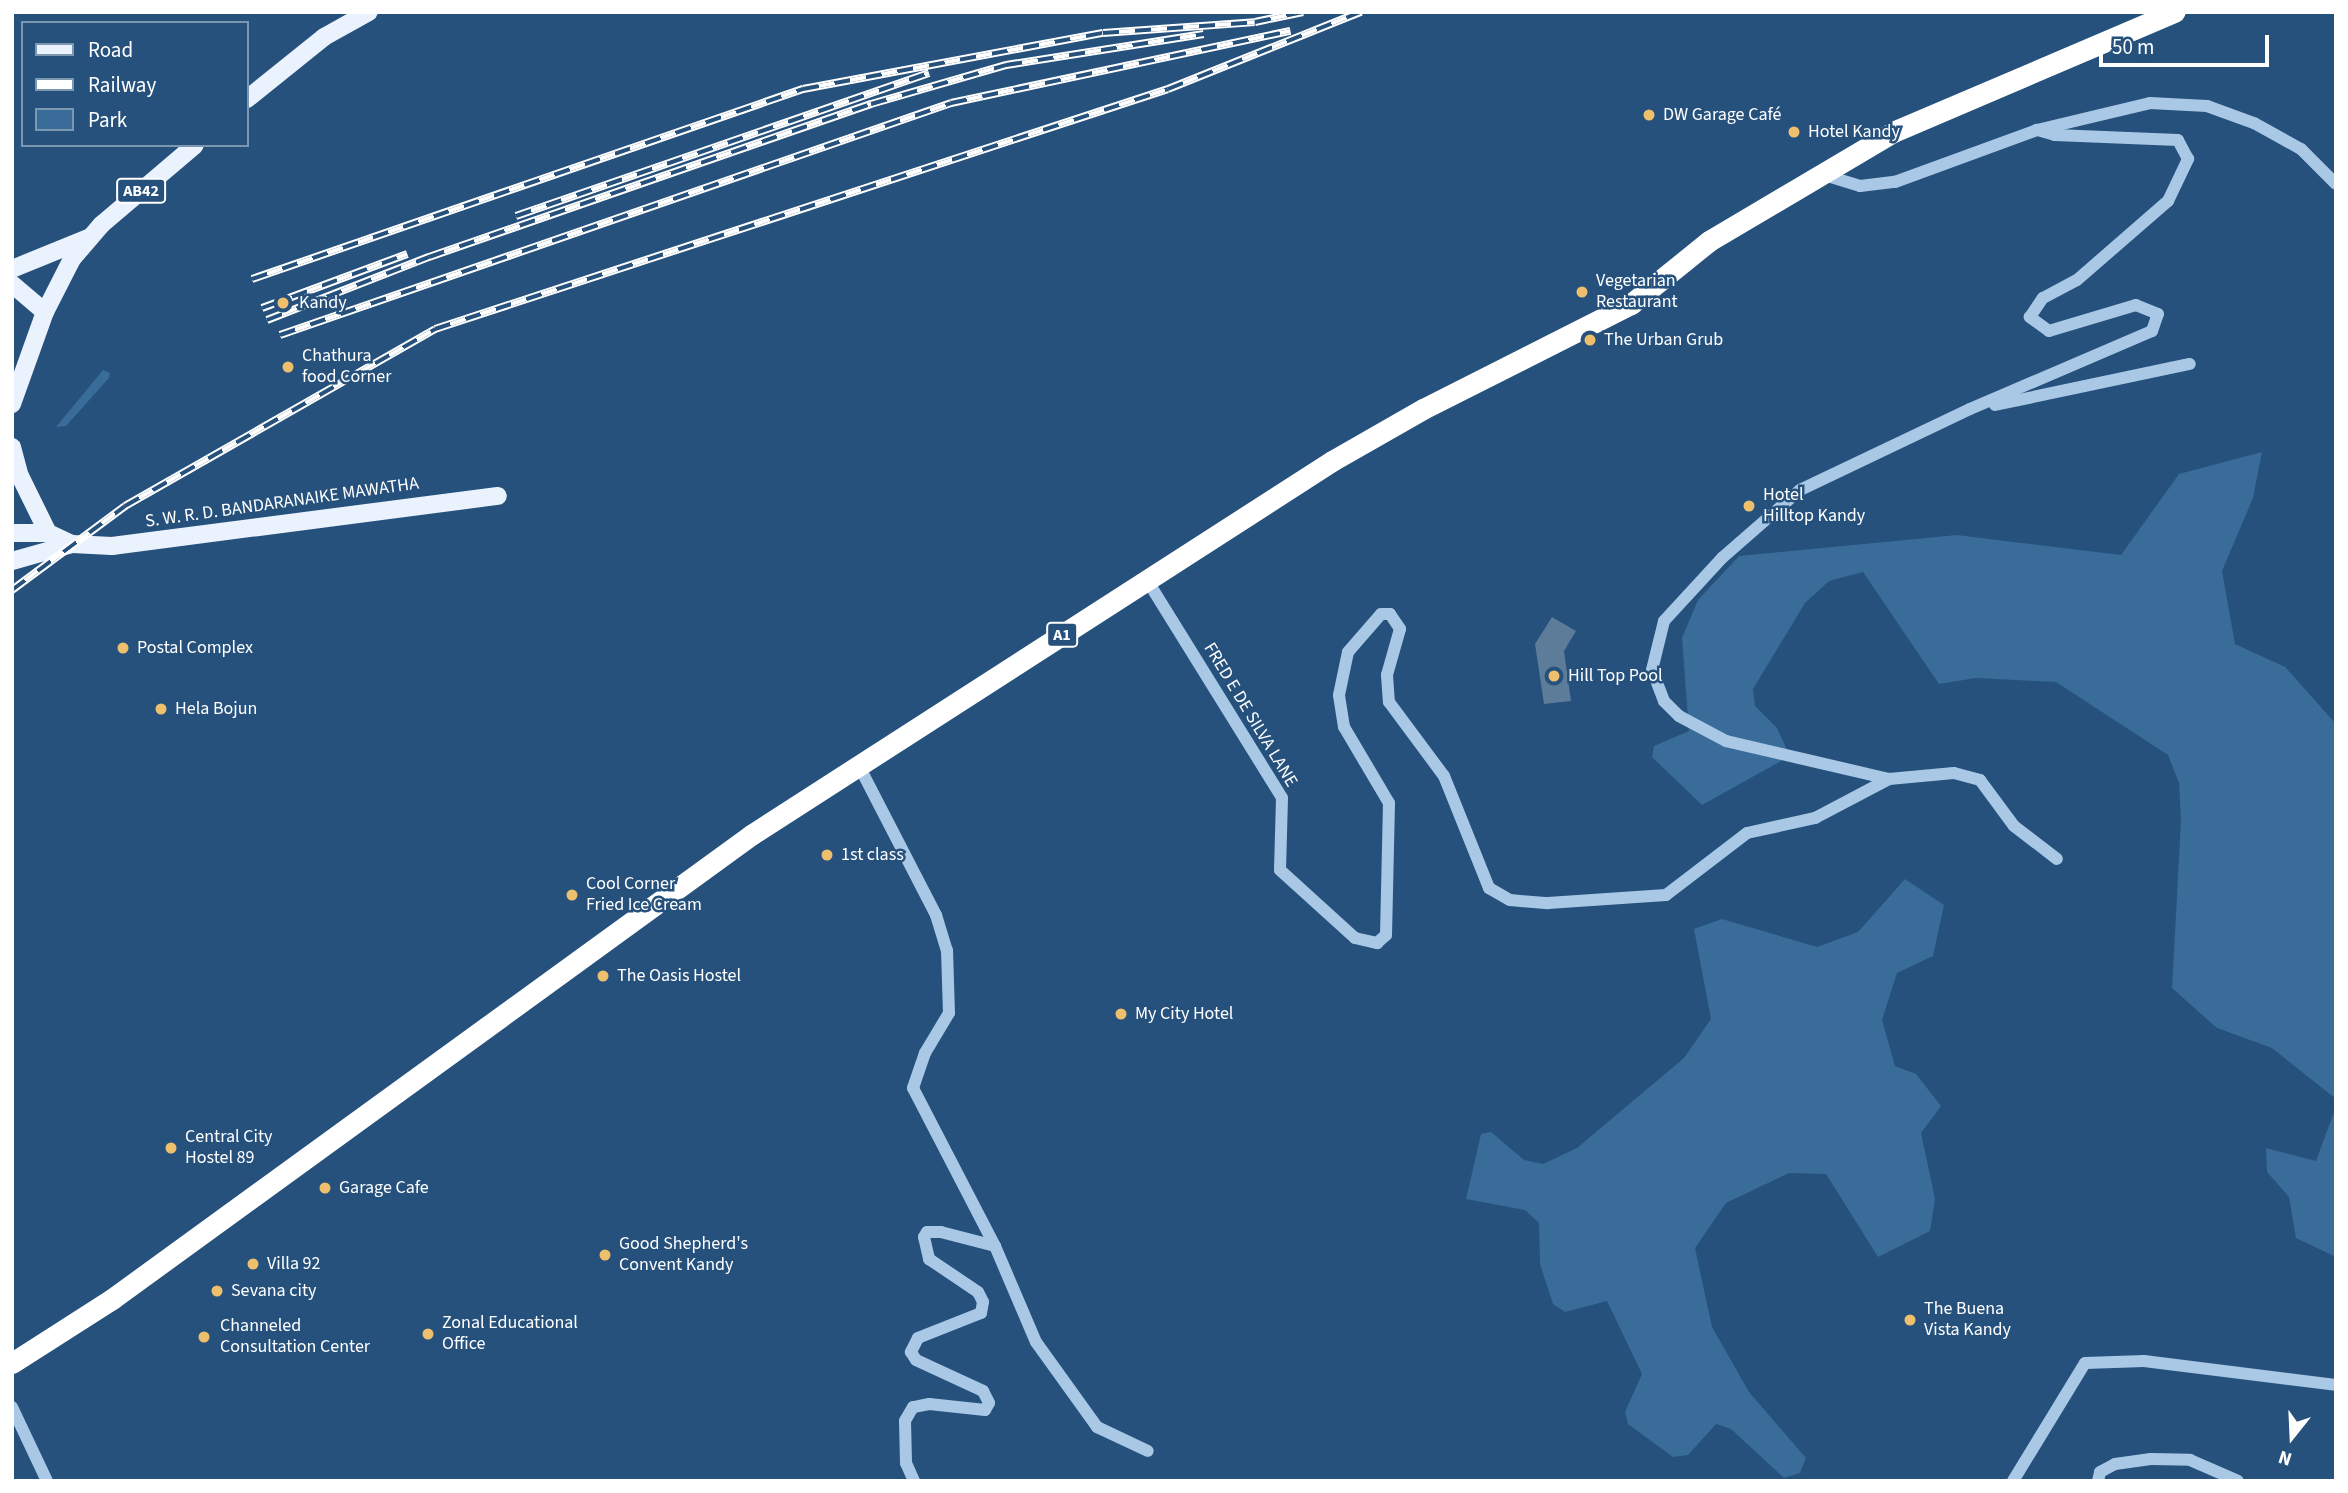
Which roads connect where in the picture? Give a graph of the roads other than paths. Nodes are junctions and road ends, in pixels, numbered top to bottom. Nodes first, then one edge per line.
1 (369, 12) edge
2 (2174, 12) edge
3 (248, 98) edge
4 (2037, 130) junction
5 (193, 147) edge
6 (1821, 174) junction
7 (2336, 184) edge
8 (88, 238) junction
9 (12, 269) edge
10 (12, 284) edge
11 (45, 312) junction
12 (2190, 364) dead end
13 (16, 388) edge
14 (12, 404) edge
15 (1970, 409) junction
16 (12, 447) edge
17 (498, 496) dead end
18 (12, 533) edge
19 (47, 533) junction
20 (72, 544) junction
21 (12, 561) edge
22 (1147, 580) junction
23 (858, 764) junction
24 (1889, 779) junction
25 (2057, 859) dead end
26 (995, 1246) junction
27 (12, 1363) edge
28 (2336, 1385) edge
29 (12, 1407) edge
30 (1148, 1451) dead end
31 (2099, 1476) edge
32 (47, 1481) edge
33 (914, 1481) edge
34 (2013, 1481) edge
35 (2087, 1481) edge
36 (2238, 1481) edge

1 - 3 main road
2 - 6 highway, A1
4 - 6 street
4 - 7 street
4 - 15 street
5 - 8 main road, AB42
6 - 22 highway, A1
8 - 9 main road
8 - 11 main road, AB42
10 - 11 main road
11 - 13 main road, AB42
12 - 15 street
13 - 14 main road, AB42
15 - 24 street
16 - 19 main road
17 - 20 main road, S. W. R. D. BANDARANAIKE MAWATHA
18 - 19 main road
19 - 20 main road
20 - 21 main road
22 - 23 highway, A1
22 - 24 street, FRED E DE SILVA LANE
23 - 26 street
23 - 27 highway, A1
24 - 25 street, FRED E DE SILVA LANE
26 - 30 street
26 - 33 street
28 - 34 street
29 - 32 street
31 - 35 street
31 - 36 street

